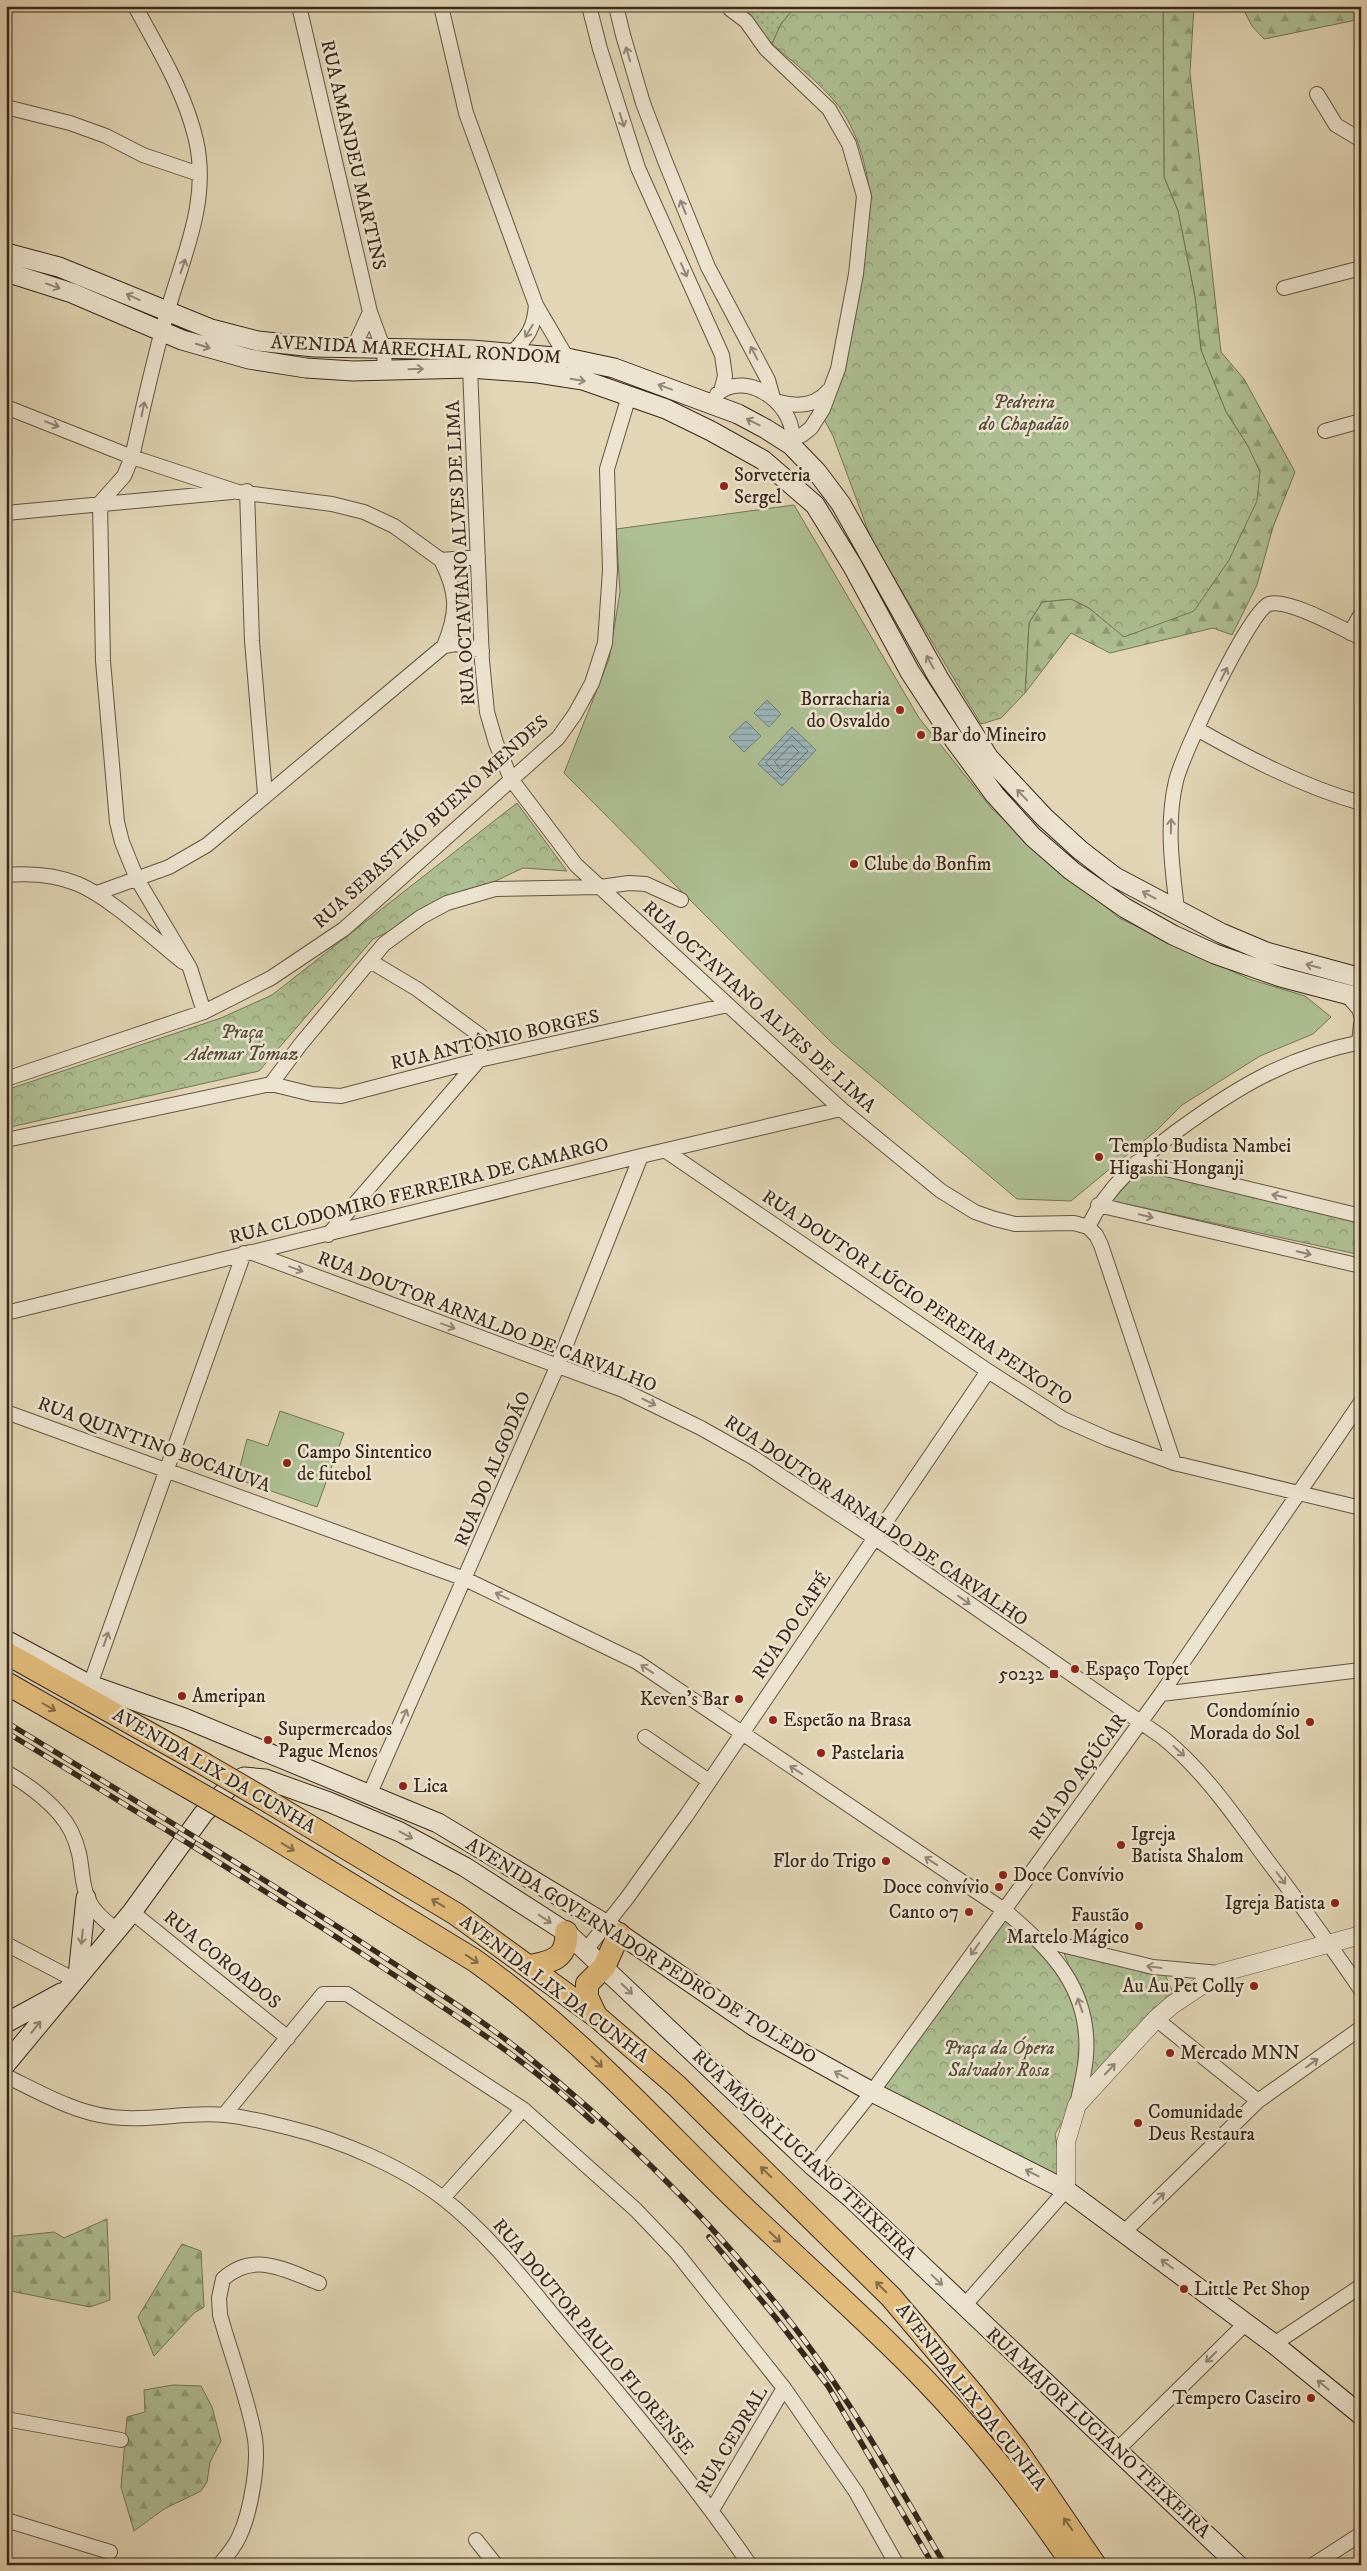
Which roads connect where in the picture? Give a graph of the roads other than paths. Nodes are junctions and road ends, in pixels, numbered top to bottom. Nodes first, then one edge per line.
1 (135, 6) edge
2 (300, 6) edge
3 (440, 6) edge
4 (589, 6) edge
5 (616, 6) edge
6 (729, 7) edge
7 (1317, 94) dead end
8 (6, 107) edge
9 (1361, 140) edge
10 (199, 174) junction
11 (6, 253) edge
12 (1361, 268) edge
13 (6, 272) edge
14 (1284, 288) dead end
15 (536, 305) junction
16 (167, 312) junction
17 (370, 312) junction
18 (161, 332) junction
19 (353, 349) junction
20 (384, 350) junction
21 (512, 353) junction
22 (567, 358) junction
23 (470, 368) junction
24 (385, 370) junction
25 (832, 385) junction
26 (629, 396) junction
27 (716, 397) junction
28 (776, 400) junction
29 (6, 407) edge
30 (1361, 420) edge
31 (711, 431) junction
32 (1325, 431) dead end
33 (792, 442) junction
34 (132, 457) junction
35 (763, 460) junction
36 (243, 491) junction
37 (100, 503) junction
38 (6, 514) edge
39 (478, 557) junction
40 (441, 560) junction
41 (1361, 614) edge
42 (1356, 636) edge
43 (444, 646) junction
44 (482, 650) junction
45 (1197, 729) junction
46 (512, 779) junction
47 (265, 794) junction
48 (1361, 802) edge
49 (6, 875) edge
50 (137, 879) junction
51 (600, 887) junction
52 (96, 893) junction
53 (681, 900) dead end
54 (1177, 910) junction
55 (370, 961) junction
56 (190, 968) junction
57 (1361, 978) edge
58 (1353, 996) edge
59 (728, 1006) junction
60 (204, 1012) junction
61 (1361, 1015) edge
62 (1361, 1024) edge
63 (1360, 1042) edge
64 (479, 1060) junction
65 (6, 1079) edge
66 (271, 1084) junction
67 (841, 1109) junction
68 (6, 1140) edge
69 (666, 1151) junction
70 (641, 1156) junction
71 (1137, 1162) junction
72 (1098, 1205) junction
73 (1361, 1216) edge
74 (1088, 1227) junction
75 (328, 1235) junction
76 (247, 1253) junction
77 (1361, 1266) edge
78 (6, 1313) edge
79 (558, 1366) junction
80 (988, 1371) junction
81 (1361, 1402) edge
82 (6, 1412) edge
83 (1174, 1463) junction
84 (166, 1469) junction
85 (1297, 1493) junction
86 (1361, 1508) edge
87 (875, 1538) junction
88 (466, 1579) junction
89 (6, 1640) edge
90 (6, 1646) edge
91 (6, 1653) edge
92 (32, 1655) junction
93 (1361, 1670) edge
94 (6, 1683) edge
95 (90, 1685) junction
96 (1161, 1694) junction
97 (1140, 1722) junction
98 (742, 1734) junction
99 (645, 1737) dead end
100 (6, 1772) edge
101 (710, 1781) junction
102 (370, 1793) junction
103 (329, 1802) junction
104 (438, 1823) junction
105 (86, 1898) junction
106 (1004, 1910) junction
107 (132, 1912) junction
108 (116, 1929) junction
109 (613, 1929) junction
110 (566, 1932) junction
111 (1361, 1935) edge
112 (1041, 1940) junction
113 (1330, 1943) junction
114 (6, 1944) edge
115 (586, 1950) junction
116 (530, 1966) junction
117 (604, 1967) junction
118 (1220, 1973) junction
119 (73, 1982) junction
120 (1361, 1990) edge
121 (596, 2016) junction
122 (1156, 2019) junction
123 (6, 2023) edge
124 (1361, 2028) edge
125 (288, 2038) junction
126 (6, 2064) edge
127 (6, 2076) edge
128 (872, 2092) junction
129 (1258, 2101) junction
130 (1077, 2105) junction
131 (523, 2109) junction
132 (224, 2115) junction
133 (813, 2166) junction
134 (1066, 2190) junction
135 (443, 2198) junction
136 (1124, 2232) junction
137 (319, 2283) dead end
138 (1361, 2286) edge
139 (964, 2306) junction
140 (1246, 2323) junction
141 (1274, 2344) junction
142 (784, 2388) junction
143 (1361, 2416) edge
144 (6, 2420) edge
145 (121, 2440) dead end
146 (1117, 2450) junction
147 (712, 2510) junction
148 (6, 2520) edge
149 (1361, 2534) edge
150 (476, 2540) dead end
151 (110, 2552) dead end
152 (219, 2565) edge
153 (496, 2565) edge
154 (750, 2565) edge
155 (897, 2565) edge
156 (1073, 2565) edge
157 (1095, 2565) edge
158 (1238, 2565) edge
159 (1313, 2565) edge

1 - 10 street
2 - 17 street, RUA AMANDEU MARTINS
3 - 15 street
4 -> 27 street
28 -> 5 street
6 - 25 street
7 - 9 street
8 - 10 street
16 -> 10 street
16 -> 11 main road, AVENIDA MARECHAL RONDOM
12 - 14 street
13 -> 18 main road
15 -> 21 street
15 - 22 street
16 - 18 street
16 - 19 main road, AVENIDA MARECHAL RONDOM
17 - 19 street
17 - 20 street, RUA AMANDEU MARTINS
18 -> 24 main road
34 -> 18 street
19 - 20 main road, AVENIDA MARECHAL RONDOM
20 - 21 main road, AVENIDA MARECHAL RONDOM
20 - 24 street, RUA AMANDEU MARTINS
21 - 22 main road, AVENIDA MARECHAL RONDOM
27 -> 22 main road, AVENIDA MARECHAL RONDOM
24 -> 23 main road
23 -> 26 main road
23 - 39 street, RUA OCTAVIANO ALVES DE LIMA
25 - 28 street
25 - 33 street
26 - 31 main road
26 - 46 street, RUA SEBASTIÃO BUENO MENDES
27 - 28 street
27 - 31 main road
33 -> 27 main road, AVENIDA MARECHAL RONDOM
28 - 33 street
29 -> 34 street
30 - 32 street
31 - 35 main road
33 - 35 main road
54 -> 33 main road, AVENIDA MARECHAL RONDOM
34 - 36 street
34 - 37 street
35 - 58 main road
36 - 37 street
36 - 40 street
36 - 47 street
37 - 38 street
37 - 50 street
39 - 40 street
39 - 44 street, RUA OCTAVIANO ALVES DE LIMA
40 - 43 street
41 - 42 street
45 -> 42 street
43 - 44 street
43 - 47 street
44 - 46 street, RUA OCTAVIANO ALVES DE LIMA
45 - 48 street
54 -> 45 street
46 - 51 street, RUA OCTAVIANO ALVES DE LIMA
46 - 60 street, RUA SEBASTIÃO BUENO MENDES
47 - 50 street
49 - 52 street
50 - 52 street
50 - 56 street
51 - 53 street
51 - 55 street
51 - 59 street, RUA OCTAVIANO ALVES DE LIMA
52 - 56 street
57 -> 54 main road, AVENIDA MARECHAL RONDOM
55 - 64 street
55 - 66 street
56 - 60 street
58 - 61 street
59 - 64 street, RUA ANTÔNIO BORGES
59 - 67 street, RUA OCTAVIANO ALVES DE LIMA
60 - 65 street, RUA SEBASTIÃO BUENO MENDES
62 - 63 street
63 - 71 street
64 - 66 street, RUA ANTÔNIO BORGES
64 - 75 street
66 - 68 street
67 - 69 street, RUA CLODOMIRO FERREIRA DE CAMARGO
67 - 74 street, RUA OCTAVIANO ALVES DE LIMA
69 - 70 street, RUA CLODOMIRO FERREIRA DE CAMARGO
69 - 80 street, RUA DOUTOR LÚCIO PEREIRA PEIXOTO
70 - 75 street, RUA CLODOMIRO FERREIRA DE CAMARGO
70 - 79 street, RUA DO ALGODÃO
71 - 72 street
73 -> 71 street
72 - 74 street
72 -> 77 street
74 - 83 street
75 - 76 street, RUA CLODOMIRO FERREIRA DE CAMARGO
76 - 78 street, RUA CLODOMIRO FERREIRA DE CAMARGO
76 -> 79 street, RUA DOUTOR ARNALDO DE CARVALHO
76 - 84 street
79 -> 87 street, RUA DOUTOR ARNALDO DE CARVALHO
79 - 88 street, RUA DO ALGODÃO
80 - 83 street, RUA DOUTOR LÚCIO PEREIRA PEIXOTO
80 - 87 street, RUA DO CAFÉ
81 - 85 street, RUA DO AÇÚCAR
82 - 84 street, RUA QUINTINO BOCAIUVA
83 - 85 street, RUA DOUTOR LÚCIO PEREIRA PEIXOTO
84 - 88 street, RUA QUINTINO BOCAIUVA
95 -> 84 street
85 - 86 street, RUA DOUTOR LÚCIO PEREIRA PEIXOTO
85 - 96 street, RUA DO AÇÚCAR
87 -> 97 street, RUA DOUTOR ARNALDO DE CARVALHO
87 - 98 street, RUA DO CAFÉ
98 -> 88 street, RUA QUINTINO BOCAIUVA
102 -> 88 street, RUA DO ALGODÃO
89 - 92 main road, AVENIDA GOVERNADOR PEDRO DE TOLEDO
90 - 92 highway
116 -> 91 highway, AVENIDA LIX DA CUNHA, bridge
92 - 95 main road, AVENIDA GOVERNADOR PEDRO DE TOLEDO
93 - 96 street
94 -> 156 highway, AVENIDA LIX DA CUNHA, bridge
95 - 102 main road, AVENIDA GOVERNADOR PEDRO DE TOLEDO
96 - 97 street, RUA DO AÇÚCAR
97 - 106 street, RUA DO AÇÚCAR
97 -> 113 street, RUA DOUTOR ARNALDO DE CARVALHO
98 - 101 street, RUA DO CAFÉ
106 -> 98 street, RUA QUINTINO BOCAIUVA
99 - 101 street
100 - 105 street
101 - 109 street, RUA DO CAFÉ
102 - 104 main road, AVENIDA GOVERNADOR PEDRO DE TOLEDO
103 - 104 main road, RUA MAJOR LUCIANO TEIXEIRA
103 - 107 main road, RUA MAJOR LUCIANO TEIXEIRA
103 -> 110 main road, RUA MAJOR LUCIANO TEIXEIRA
104 - 109 main road, AVENIDA GOVERNADOR PEDRO DE TOLEDO
105 - 108 street
105 -> 119 main road
106 - 112 street, RUA QUINTINO BOCAIUVA
106 -> 128 street, RUA DO AÇÚCAR
107 - 108 main road
107 - 125 street, RUA COROADOS
108 - 119 main road
109 - 115 street, RUA DO CAFÉ
109 - 117 highway
128 -> 109 main road, AVENIDA GOVERNADOR PEDRO DE TOLEDO
110 - 115 main road, RUA MAJOR LUCIANO TEIXEIRA
110 - 116 highway
111 - 113 street
118 -> 112 street
130 -> 112 street
113 - 118 street
113 - 120 street, RUA DOUTOR ARNALDO DE CARVALHO
114 - 119 street
115 - 117 main road, RUA MAJOR LUCIANO TEIXEIRA
116 - 121 highway, AVENIDA LIX DA CUNHA
117 - 121 highway
117 -> 133 main road, RUA MAJOR LUCIANO TEIXEIRA
118 - 122 street
119 - 123 main road
126 -> 119 main road
157 -> 121 highway, AVENIDA LIX DA CUNHA
122 - 129 street
130 -> 122 street
129 -> 124 street
125 - 131 street
125 - 132 street
127 - 132 street, RUA DOUTOR PAULO FLORENSE
128 - 133 street, RUA DO AÇÚCAR
134 -> 128 main road, AVENIDA GOVERNADOR PEDRO DE TOLEDO
136 -> 129 street
130 - 134 street
131 - 135 street
131 - 142 street
132 - 135 street, RUA DOUTOR PAULO FLORENSE
133 -> 139 main road, RUA MAJOR LUCIANO TEIXEIRA
134 - 136 main road, AVENIDA GOVERNADOR PEDRO DE TOLEDO
134 - 139 street
135 - 147 street, RUA DOUTOR PAULO FLORENSE
140 -> 136 main road, AVENIDA GOVERNADOR PEDRO DE TOLEDO
137 - 152 street
138 - 141 street
139 - 146 main road, RUA MAJOR LUCIANO TEIXEIRA
140 - 141 main road, AVENIDA GOVERNADOR PEDRO DE TOLEDO
140 -> 146 street
143 -> 141 main road, AVENIDA GOVERNADOR PEDRO DE TOLEDO
142 - 147 street, RUA CEDRAL
142 - 155 street
144 - 145 street
146 - 158 main road, RUA MAJOR LUCIANO TEIXEIRA
147 - 154 street, RUA DOUTOR PAULO FLORENSE
148 - 151 street
149 - 159 street
150 - 153 street

